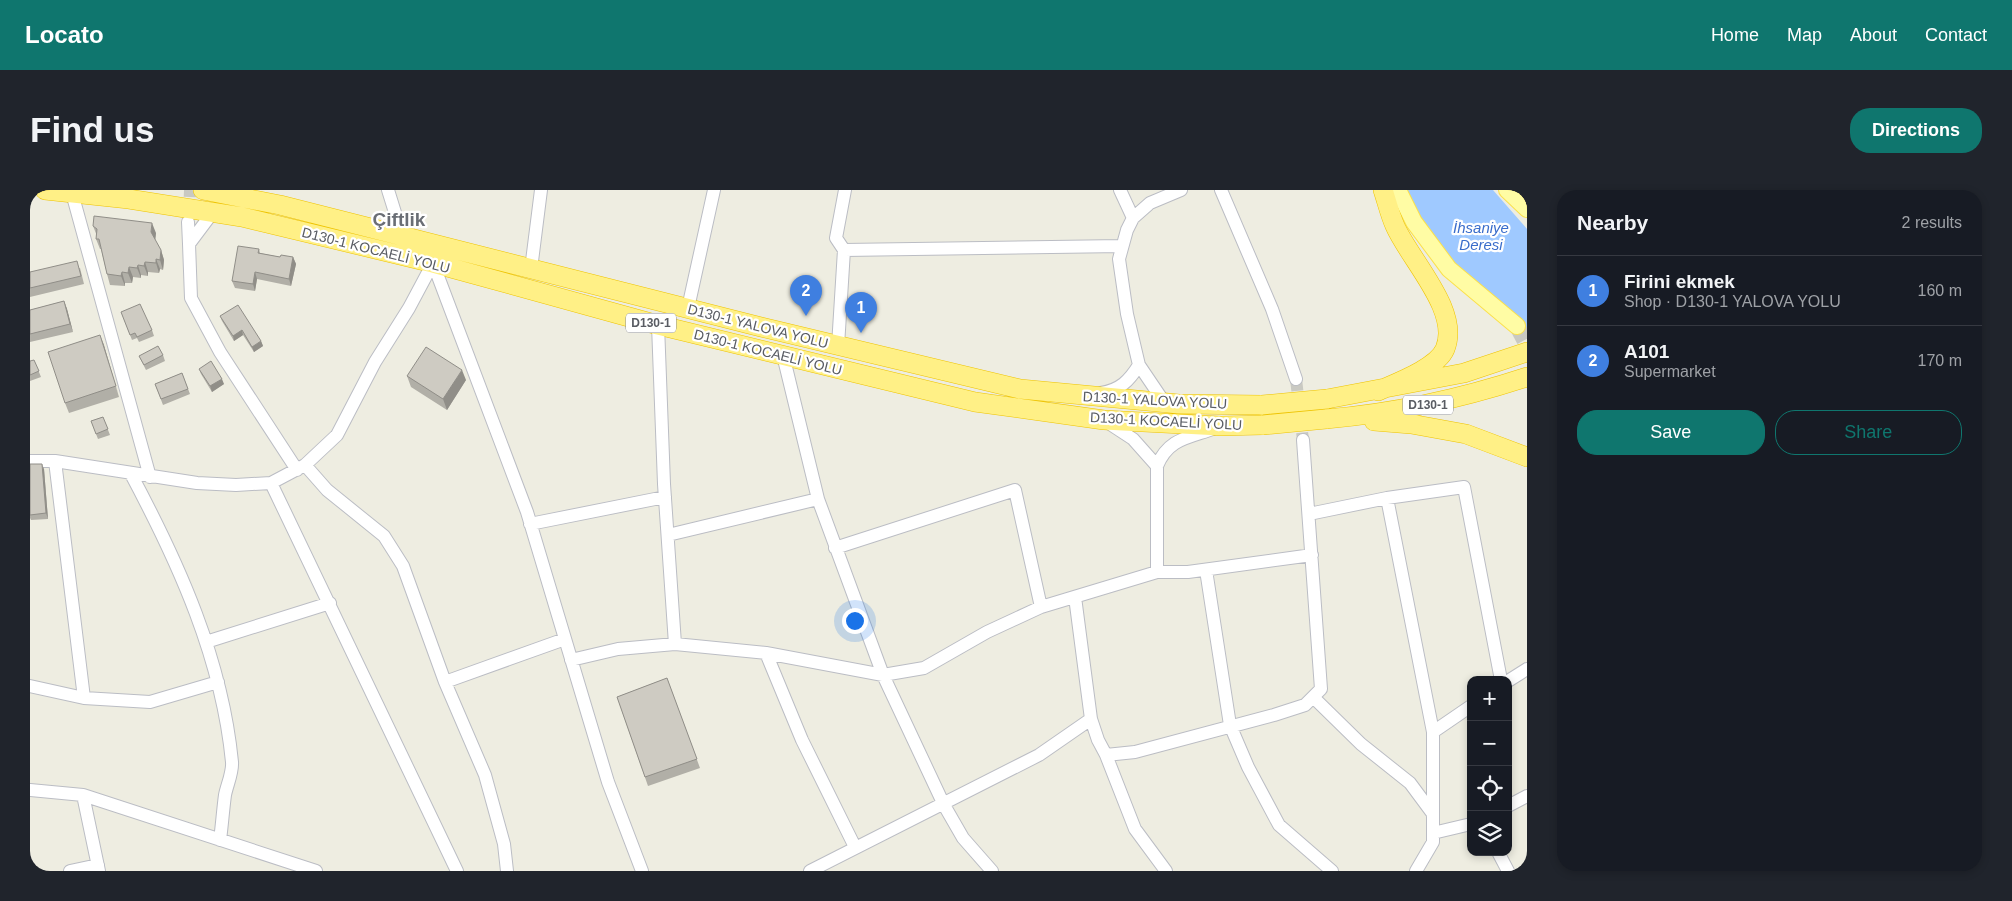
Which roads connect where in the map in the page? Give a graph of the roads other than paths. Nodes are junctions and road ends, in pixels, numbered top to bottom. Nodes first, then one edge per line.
1 (45, 190) edge
2 (203, 190) edge
3 (388, 190) edge
4 (541, 190) edge
5 (714, 190) edge
6 (845, 190) edge
7 (1120, 190) edge
8 (1181, 190) edge
9 (1221, 190) edge
10 (1383, 190) edge
11 (1398, 190) edge
12 (1507, 190) edge
13 (72, 193) junction
14 (1525, 204) edge
15 (213, 212) junction
16 (1133, 218) junction
17 (188, 222) tunnel mouth
18 (402, 235) junction
19 (189, 244) junction
20 (1122, 246) junction
21 (844, 250) junction
22 (433, 263) junction
23 (531, 269) junction
24 (688, 308) junction
25 (658, 325) junction
26 (1517, 326) tunnel mouth
27 (838, 346) junction
28 (1524, 353) edge
29 (783, 355) junction
30 (1139, 365) junction
31 (1527, 377) edge
32 (1296, 380) tunnel mouth
33 (1378, 390) junction
34 (1084, 396) junction
35 (1164, 402) junction
36 (1330, 419) junction
37 (1104, 420) junction
38 (1221, 426) junction
39 (1303, 440) tunnel mouth
40 (1527, 457) edge
41 (30, 461) edge
42 (55, 461) junction
43 (1157, 466) junction
44 (301, 468) junction
45 (131, 474) junction
46 (150, 476) junction
47 (271, 483) junction
48 (665, 497) junction
49 (1387, 498) junction
50 (818, 499) junction
51 (1309, 514) junction
52 (530, 524) junction
53 (668, 535) junction
54 (835, 548) junction
55 (1312, 555) junction
56 (1206, 570) junction
57 (1158, 572) junction
58 (1075, 597) junction
59 (330, 603) junction
60 (1041, 606) junction
61 (565, 638) junction
62 (206, 642) junction
63 (675, 644) junction
64 (766, 653) junction
65 (571, 660) junction
66 (1527, 668) edge
67 (883, 675) junction
68 (1500, 676) edge
69 (1512, 678) edge
70 (218, 682) junction
71 (445, 682) junction
72 (30, 686) edge
73 (1313, 697) junction
74 (84, 698) junction
75 (1467, 709) edge
76 (1091, 719) junction
77 (1230, 725) junction
78 (1433, 732) junction
79 (1106, 755) junction
80 (30, 790) edge
81 (83, 795) junction
82 (1527, 796) edge
83 (1512, 804) edge
84 (944, 805) junction
85 (1433, 814) junction
86 (1467, 825) edge
87 (1433, 833) junction
88 (220, 840) junction
89 (855, 847) junction
90 (1500, 856) edge
91 (280, 859) junction
92 (98, 868) edge
93 (815, 870) edge
94 (70, 871) edge
95 (274, 871) edge
96 (316, 871) edge
97 (457, 871) edge
98 (507, 871) edge
99 (642, 871) edge
100 (992, 871) edge
101 (1166, 871) edge
102 (1332, 871) edge
103 (1416, 871) edge
104 (1508, 871) edge

1 - 13 highway, D130-1 KOCAELİ YOLU / D130-1
2 - 18 highway, D130-1 YALOVA YOLU / D130-1
3 - 18 street
4 - 23 street
5 - 24 street
6 - 21 street
7 - 16 street
8 - 16 street
9 - 32 street
10 - 33 highway
11 - 26 main road
12 - 14 main road
13 - 15 highway, D130-1 KOCAELİ YOLU / D130-1
13 - 46 street
15 - 19 street
15 - 22 highway, D130-1 KOCAELİ YOLU / D130-1
16 - 20 street
17 - 19 street
18 - 23 highway, D130-1 YALOVA YOLU / D130-1
19 - 44 street
20 - 21 street
20 - 30 street
21 - 27 street
22 - 25 highway, D130-1 KOCAELİ YOLU / D130-1
22 - 44 street
22 - 52 street
23 - 24 highway, D130-1 YALOVA YOLU / D130-1
24 - 27 highway, D130-1 YALOVA YOLU / D130-1
25 - 29 highway, D130-1 KOCAELİ YOLU / D130-1
25 - 48 street
27 - 34 highway, D130-1 YALOVA YOLU / D130-1
28 - 33 highway, D130-1
29 - 37 highway, D130-1 KOCAELİ YOLU / D130-1
29 - 50 street
30 - 34 street
30 - 35 street
31 - 36 highway, D130-1
33 - 35 highway, D130-1 YALOVA YOLU / D130-1, bridge
34 - 35 highway, D130-1 YALOVA YOLU / D130-1
36 - 38 highway, D130-1 KOCAELİ YOLU / D130-1, bridge
36 - 40 highway
37 - 38 highway, D130-1 KOCAELİ YOLU / D130-1
37 - 43 street
38 - 43 street
39 - 51 street
41 - 42 street
42 - 45 street
42 - 74 street
43 - 57 street
44 - 47 street
44 - 71 street
45 - 46 street
45 - 62 street
46 - 47 street
47 - 59 street
48 - 52 street
48 - 53 street
49 - 51 street
49 - 68 street
49 - 78 street
50 - 53 street
50 - 54 street
51 - 55 street
52 - 61 street
53 - 63 street
54 - 60 street
54 - 67 street
55 - 56 street
55 - 73 street
56 - 57 street
56 - 77 street
57 - 58 street
58 - 60 street
58 - 76 street
59 - 62 street
59 - 97 street
60 - 67 street
61 - 65 street
61 - 71 street
62 - 70 street
63 - 64 street
63 - 65 street
64 - 67 street
64 - 89 street
65 - 99 street
66 - 69 street
67 - 84 street
70 - 74 street
70 - 88 street
71 - 98 street
72 - 74 street
73 - 77 street
73 - 85 street
75 - 78 street
76 - 79 street
76 - 84 street
77 - 79 street
77 - 102 street
78 - 85 street
79 - 101 street
80 - 81 street
81 - 88 street
81 - 92 street
82 - 83 street
84 - 89 street
84 - 100 street
85 - 87 street
86 - 87 street
87 - 103 street
88 - 91 street
89 - 93 street
90 - 104 street
91 - 95 street
91 - 96 street
92 - 94 street

